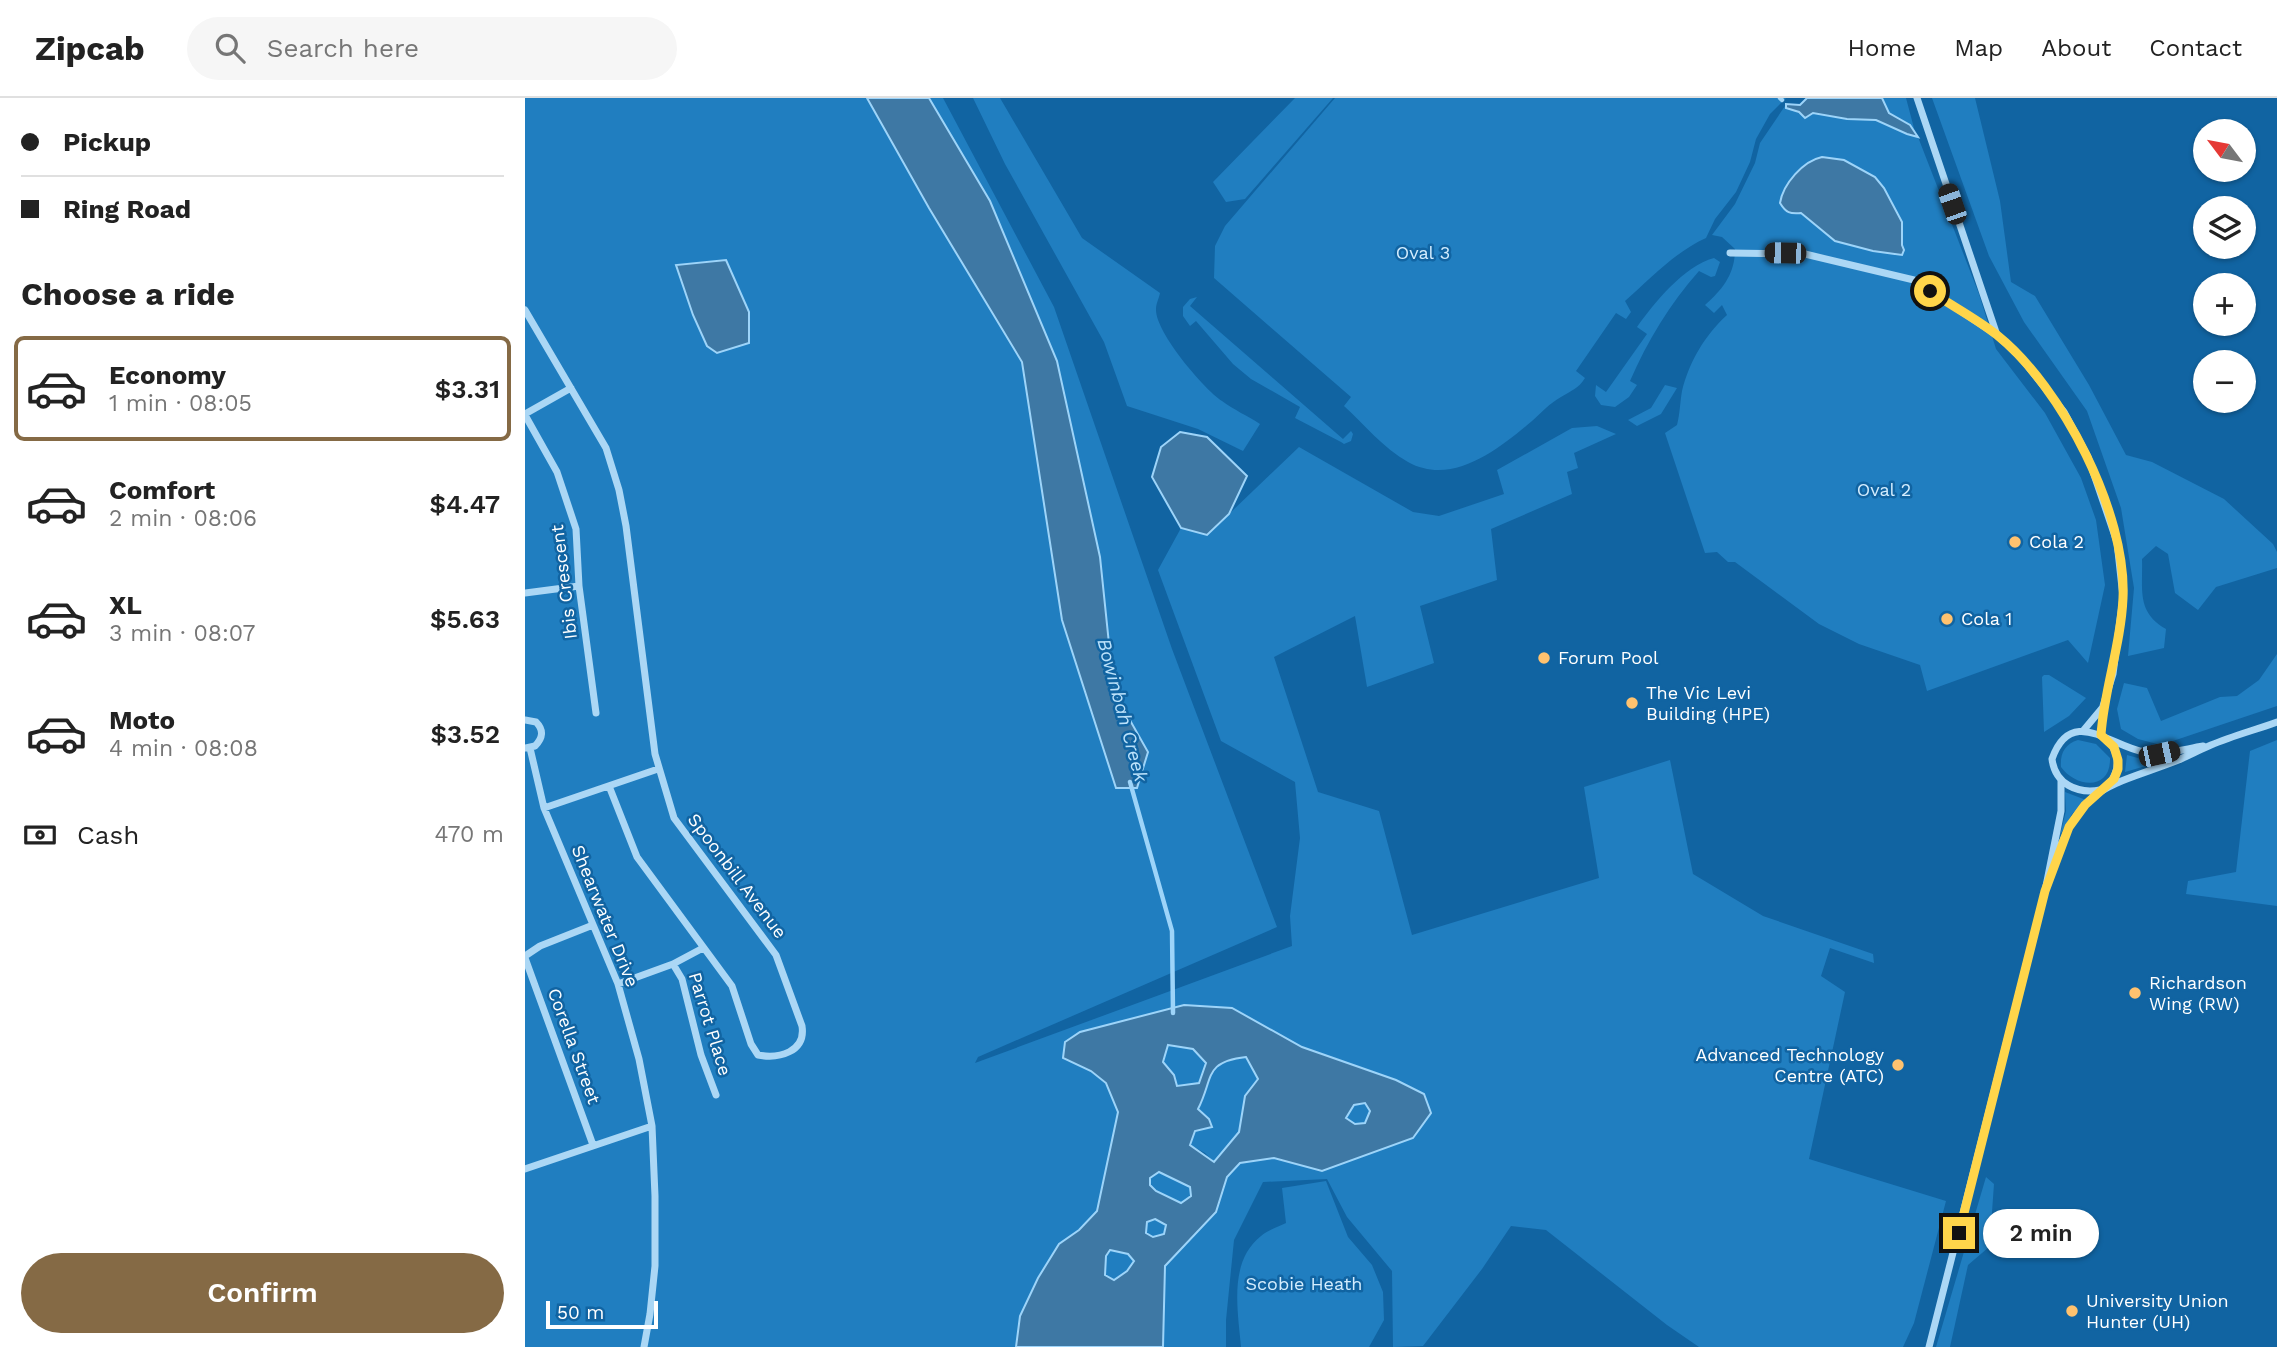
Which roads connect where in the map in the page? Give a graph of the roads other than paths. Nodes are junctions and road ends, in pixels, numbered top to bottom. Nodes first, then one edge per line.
1 (1917, 98) edge
2 (1730, 253) dead end
3 (525, 310) edge
4 (1997, 335) junction
5 (571, 388) junction
6 (525, 414) edge
7 (579, 586) junction
8 (525, 593) edge
9 (2103, 706) junction
10 (596, 713) dead end
11 (525, 720) edge
12 (2277, 722) edge
13 (2083, 731) junction
14 (2104, 736) junction
15 (2211, 745) junction
16 (528, 748) edge
17 (658, 769) junction
18 (2061, 781) junction
19 (609, 786) junction
20 (2105, 788) junction
21 (544, 808) junction
22 (2045, 891) junction
23 (593, 925) junction
24 (703, 948) junction
25 (525, 957) edge
26 (673, 964) junction
27 (618, 984) junction
28 (716, 1095) dead end
29 (652, 1126) junction
30 (593, 1145) junction
31 (525, 1169) edge
32 (643, 1347) edge
33 (1929, 1347) edge

1 - 4 street
2 - 4 street
3 - 5 street, Spoonbill Avenue
4 - 9 street
5 - 6 street
5 - 17 street, Spoonbill Avenue
6 - 7 street, Ibis Crescent
7 - 8 street
7 - 10 street, Ibis Crescent
9 - 13 street
9 - 14 street
11 - 16 street
12 - 15 street
13 - 14 street
13 - 18 street
14 - 15 street
14 - 20 street
15 - 20 street
16 - 21 street, Shearwater Drive
17 - 19 street
17 - 24 street, Spoonbill Avenue
18 - 20 street
18 - 22 street
19 - 21 street
19 - 24 street, Spoonbill Avenue
20 - 22 street
21 - 23 street, Shearwater Drive
22 - 33 street
23 - 25 street
23 - 27 street, Shearwater Drive
24 - 26 street
25 - 30 street, Corella Street
26 - 27 street
26 - 28 street, Parrot Place
27 - 29 street, Shearwater Drive
29 - 30 street
29 - 32 street, Shearwater Drive
30 - 31 street

